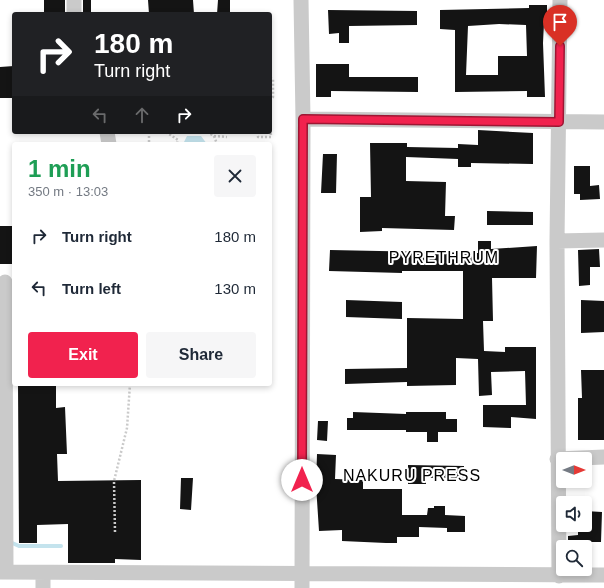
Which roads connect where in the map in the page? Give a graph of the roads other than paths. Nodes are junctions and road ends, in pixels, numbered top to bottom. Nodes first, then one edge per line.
1 (74, 0) edge
2 (301, 0) edge
3 (560, 0) edge
4 (74, 12) edge
5 (303, 119) junction
6 (559, 122) junction
7 (604, 122) edge
8 (604, 240) edge
9 (557, 241) junction
10 (5, 282) dead end
11 (557, 452) edge
12 (604, 457) edge
13 (592, 458) edge
14 (556, 488) edge
15 (3, 572) edge
16 (302, 573) junction
17 (604, 575) edge
18 (553, 580) edge
19 (43, 581) edge
20 (302, 588) edge

1 - 4 street
2 - 5 street
3 - 6 street
5 - 6 street
5 - 16 street
6 - 7 street
6 - 9 street
8 - 9 street
9 - 11 street
10 - 15 street
12 - 13 street
14 - 18 street
15 - 19 street
16 - 18 street
16 - 19 street
16 - 20 street
17 - 18 street

